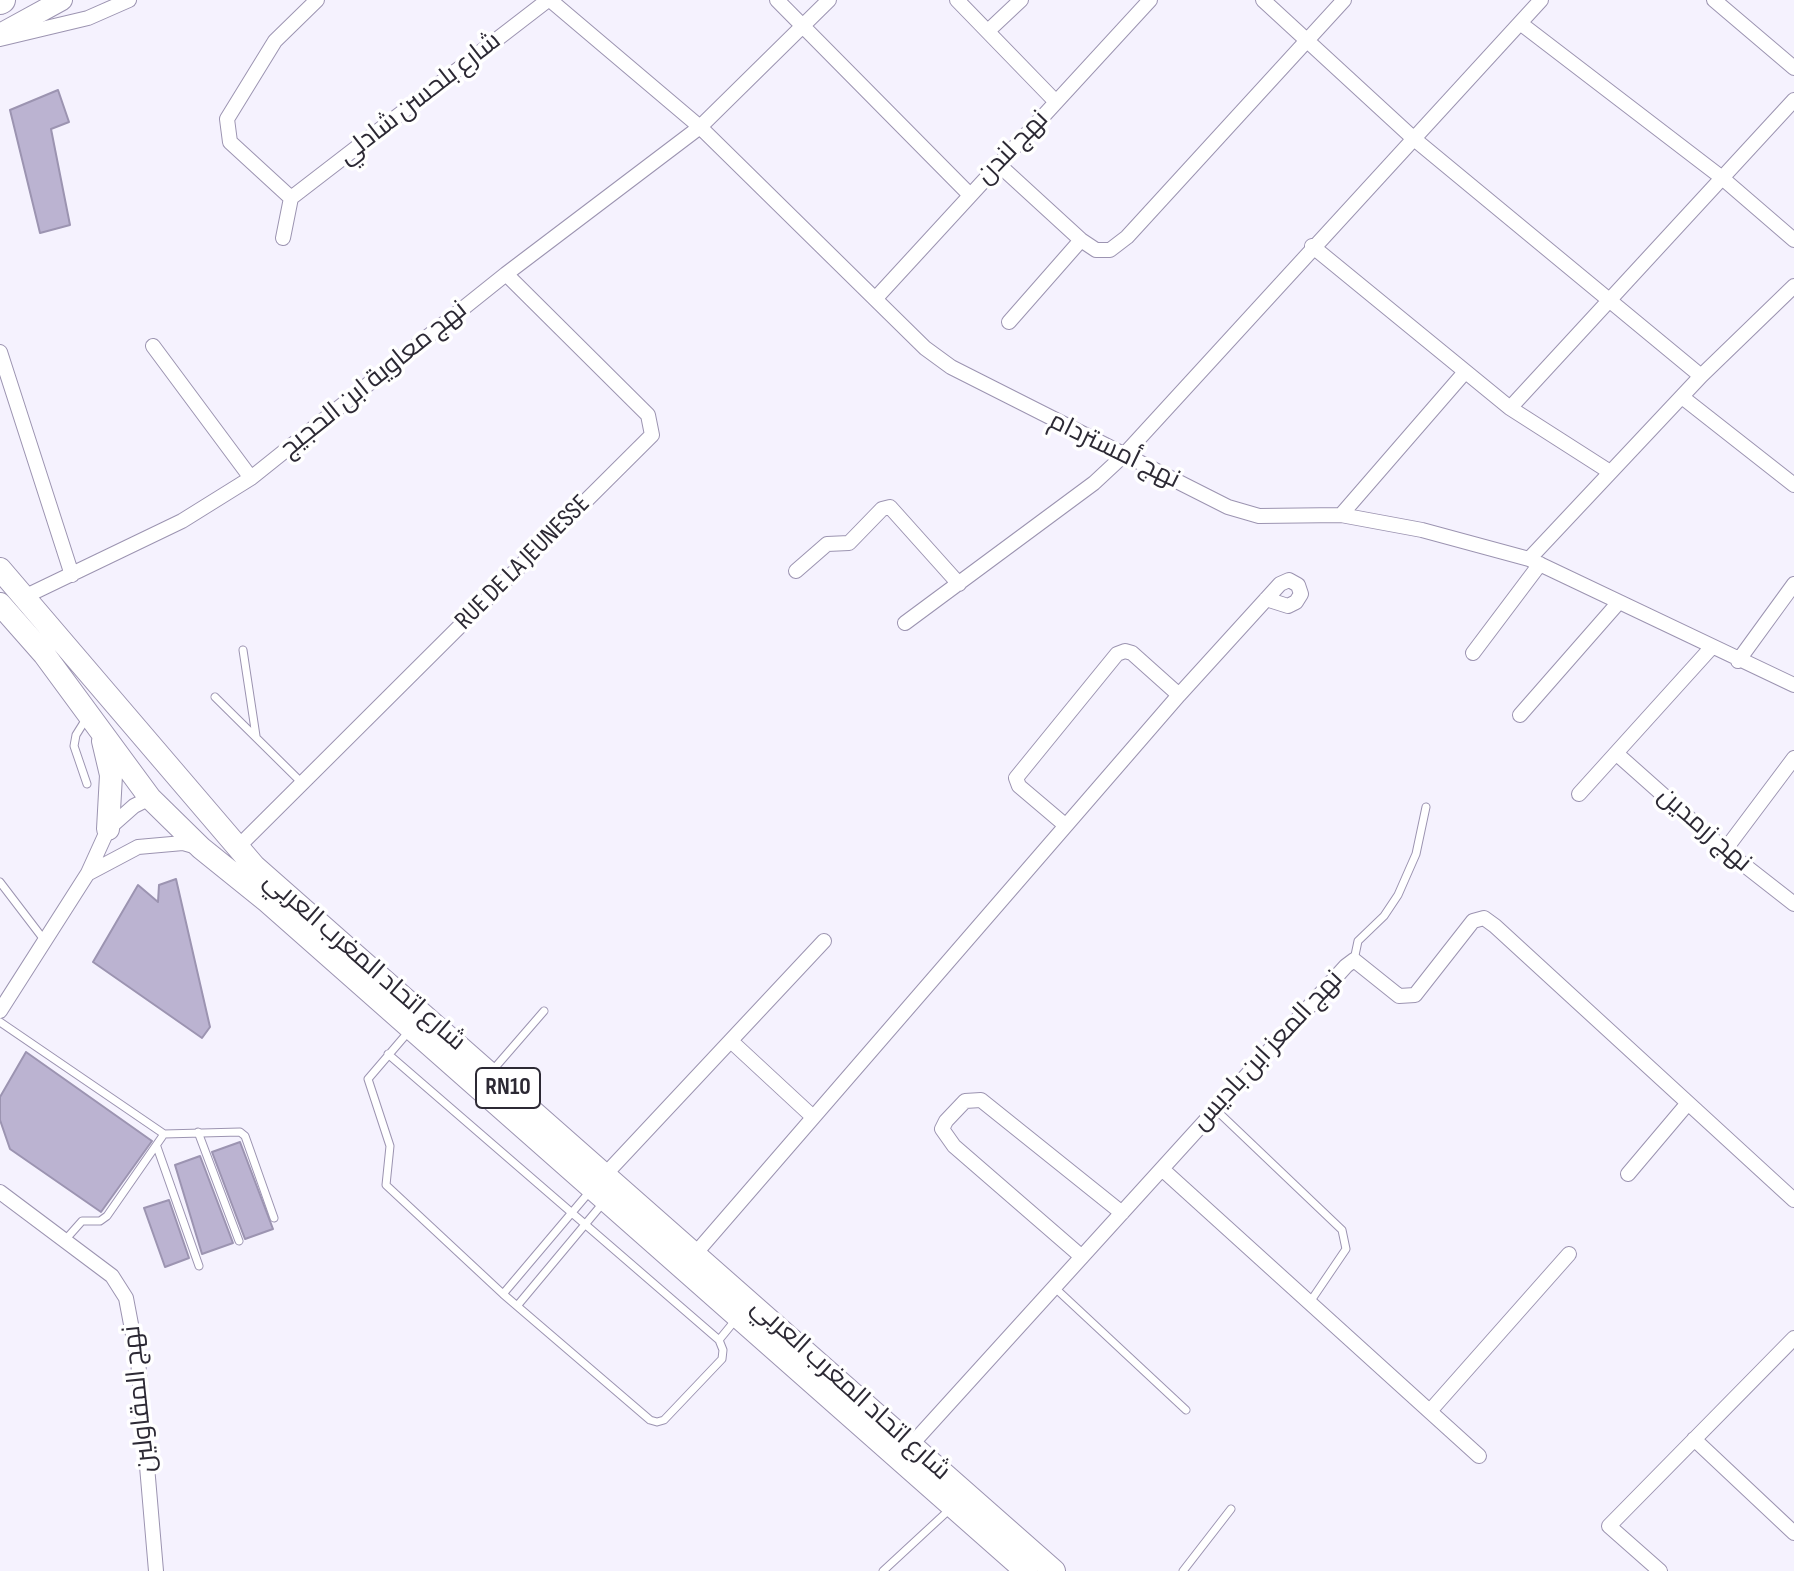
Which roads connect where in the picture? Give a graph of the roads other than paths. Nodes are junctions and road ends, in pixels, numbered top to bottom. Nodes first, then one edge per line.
1 (62, 0) edge
2 (129, 0) edge
3 (317, 0) edge
4 (549, 0) edge
5 (777, 0) edge
6 (829, 0) edge
7 (957, 0) edge
8 (1021, 0) edge
9 (1150, 0) edge
10 (1263, 0) edge
11 (1344, 0) edge
12 (1541, 0) edge
13 (1714, 0) edge
14 (1520, 23) junction
15 (803, 25) junction
16 (988, 31) junction
17 (0, 37) edge
18 (1305, 41) junction
19 (1794, 68) edge
20 (1794, 100) edge
21 (1056, 102) junction
22 (700, 127) junction
23 (1413, 138) junction
24 (998, 164) junction
25 (1721, 177) junction
26 (969, 194) junction
27 (291, 198) junction
28 (283, 238) dead end
29 (1081, 240) junction
30 (1794, 240) edge
31 (1312, 246) junction
32 (506, 274) junction
33 (1794, 286) edge
34 (876, 298) junction
35 (1609, 299) junction
36 (1009, 322) dead end
37 (153, 346) dead end
38 (0, 352) edge
39 (1465, 372) junction
40 (1701, 376) junction
41 (1682, 397) junction
42 (1510, 408) junction
43 (1123, 456) junction
44 (1610, 472) junction
45 (1791, 476) edge
46 (251, 478) junction
47 (1341, 515) junction
48 (1534, 561) junction
49 (0, 569) edge
50 (796, 571) dead end
51 (72, 575) junction
52 (959, 584) junction
53 (1794, 584) edge
54 (24, 597) junction
55 (1266, 599) dead end
56 (1619, 602) junction
57 (0, 604) edge
58 (905, 623) dead end
59 (1711, 648) junction
60 (243, 650) dead end
61 (1473, 653) dead end
62 (1738, 661) junction
63 (1794, 685) edge
64 (1179, 695) junction
65 (215, 697) dead end
66 (1520, 715) dead end
67 (91, 716) junction
68 (257, 738) junction
69 (1617, 754) junction
70 (1794, 758) edge
71 (302, 783) junction
72 (87, 784) dead end
73 (1579, 794) dead end
74 (150, 798) junction
75 (1426, 807) dead end
76 (1065, 825) junction
77 (108, 829) junction
78 (238, 847) junction
79 (201, 848) junction
80 (1725, 850) junction
81 (88, 873) junction
82 (0, 882) edge
83 (1794, 904) edge
84 (45, 941) junction
85 (824, 941) dead end
86 (1354, 960) junction
87 (0, 1011) edge
88 (544, 1011) dead end
89 (0, 1022) edge
90 (411, 1028) junction
91 (732, 1042) junction
92 (388, 1054) junction
93 (491, 1073) junction
94 (1688, 1103) junction
95 (1214, 1108) junction
96 (813, 1117) junction
97 (198, 1132) junction
98 (164, 1134) junction
99 (157, 1147) junction
100 (1162, 1169) junction
101 (1628, 1174) dead end
102 (601, 1187) junction
103 (0, 1192) edge
104 (1794, 1200) edge
105 (571, 1213) junction
106 (1122, 1213) junction
107 (274, 1218) dead end
108 (585, 1225) junction
109 (66, 1239) junction
110 (239, 1241) dead end
111 (695, 1254) junction
112 (1569, 1254) dead end
113 (1082, 1257) junction
114 (199, 1266) dead end
115 (1054, 1287) junction
116 (503, 1294) junction
117 (1310, 1302) junction
118 (517, 1306) junction
119 (738, 1317) junction
120 (1794, 1338) edge
121 (719, 1340) junction
122 (1186, 1410) dead end
123 (1430, 1411) junction
124 (1694, 1439) junction
125 (911, 1445) junction
126 (1479, 1456) dead end
127 (959, 1500) junction
128 (1231, 1509) dead end
129 (1794, 1533) edge
130 (156, 1571) edge
131 (883, 1571) edge
132 (1026, 1571) edge
133 (1054, 1571) edge
134 (1183, 1571) edge
135 (1660, 1571) edge

1 - 17 main road
2 - 17 street
3 - 27 street
4 - 22 street, نهج أمستردام
4 - 27 street, شارع بلحسن شادلي
5 - 15 street
6 - 15 street, نهج معاوية ابن الحجيج
7 - 16 street
8 - 16 street
9 - 21 street, نهج لندن
10 - 18 street
11 - 18 street
12 - 14 street
13 - 19 street
14 - 23 street
14 - 25 street
15 - 22 street, نهج معاوية ابن الحجيج
15 - 26 street
16 - 21 street
18 - 23 street
18 - 29 street
20 - 25 street
21 - 24 street, نهج لندن
22 - 32 street, نهج معاوية ابن الحجيج
22 - 34 street, نهج أمستردام
23 - 31 street
23 - 35 street
24 - 26 street, نهج لندن
24 - 29 street
25 - 30 street
25 - 35 street
26 - 34 street, نهج لندن
27 - 28 street
29 - 36 street
31 - 39 street
31 - 43 street
32 - 46 street, نهج معاوية ابن الحجيج
32 - 71 street, RUE DE LA JEUNESSE
33 - 40 street
34 - 43 street, نهج أمستردام
35 - 40 street
35 - 42 street
37 - 46 street
38 - 51 street
39 - 42 street
39 - 47 street
40 - 41 street
41 - 44 street
41 - 45 street
42 - 44 street
43 - 47 street, نهج أمستردام
43 - 52 street
44 - 48 street
46 - 51 street, نهج معاوية ابن الحجيج
47 - 48 street, نهج أمستردام
48 - 56 street, نهج أمستردام
48 - 61 street
49 - 54 main road, شارع اتحاد المغرب العربي / RN10
50 - 52 street
51 - 54 street, نهج معاوية ابن الحجيج
52 - 58 street
53 - 62 street
54 - 78 main road, شارع اتحاد المغرب العربي / RN10
55 - 64 street
56 - 59 street, نهج أمستردام
56 - 66 street
57 - 67 main road, شارع اتحاد المغرب العربي / RN10
59 - 62 street, نهج أمستردام
59 - 69 street
60 - 68 lane
62 - 63 street, نهج أمستردام
64 - 76 street
64 - 76 street
65 - 68 lane
67 - 72 lane
67 - 74 main road, شارع اتحاد المغرب العربي / RN10
67 - 77 main road
68 - 71 lane
69 - 73 street
69 - 80 street, نهج زرمدين
70 - 80 street
71 - 78 street, RUE DE LA JEUNESSE
74 - 77 street
74 - 78 main road
74 - 79 main road, شارع اتحاد المغرب العربي / RN10
75 - 86 lane
76 - 96 street
77 - 81 street
78 - 93 main road, شارع اتحاد المغرب العربي / RN10
79 - 81 street
79 - 90 main road, شارع اتحاد المغرب العربي / RN10
80 - 83 street, نهج زرمدين
81 - 84 street
82 - 84 lane
84 - 87 street
85 - 91 street
86 - 94 street, نهج المعز ابن باديس
86 - 95 street, نهج المعز ابن باديس
88 - 93 lane
89 - 98 lane
90 - 92 lane
90 - 102 main road, شارع اتحاد المغرب العربي / RN10
91 - 96 street
91 - 102 street
92 - 105 lane
92 - 116 lane
93 - 102 main road, شارع اتحاد المغرب العربي / RN10
94 - 101 street
94 - 104 street, نهج المعز ابن باديس
95 - 100 street, نهج المعز ابن باديس
95 - 117 lane
96 - 111 street
97 - 98 lane
97 - 107 lane
97 - 110 lane
98 - 99 lane
99 - 109 lane
99 - 114 lane
100 - 106 street, نهج المعز ابن باديس
100 - 117 street
102 - 105 lane
102 - 108 lane
102 - 111 main road, شارع اتحاد المغرب العربي / RN10
102 - 119 main road, شارع اتحاد المغرب العربي / RN10
103 - 109 street, نهج المقاولين
105 - 108 lane
105 - 116 lane
106 - 113 street, نهج المعز ابن باديس
106 - 113 street
108 - 118 lane
108 - 121 lane
109 - 130 street, نهج المقاولين
111 - 125 main road, شارع اتحاد المغرب العربي / RN10
112 - 123 street
113 - 115 street, نهج المعز ابن باديس
115 - 122 lane
115 - 125 street, نهج المعز ابن باديس
116 - 118 lane
117 - 123 street
118 - 121 lane
119 - 121 lane
119 - 127 main road, شارع اتحاد المغرب العربي / RN10
120 - 124 street
123 - 126 street
124 - 129 street
124 - 135 street
125 - 127 main road, شارع اتحاد المغرب العربي / RN10
127 - 131 lane
127 - 132 main road, شارع اتحاد المغرب العربي / RN10
127 - 133 main road, شارع اتحاد المغرب العربي / RN10
128 - 134 lane

